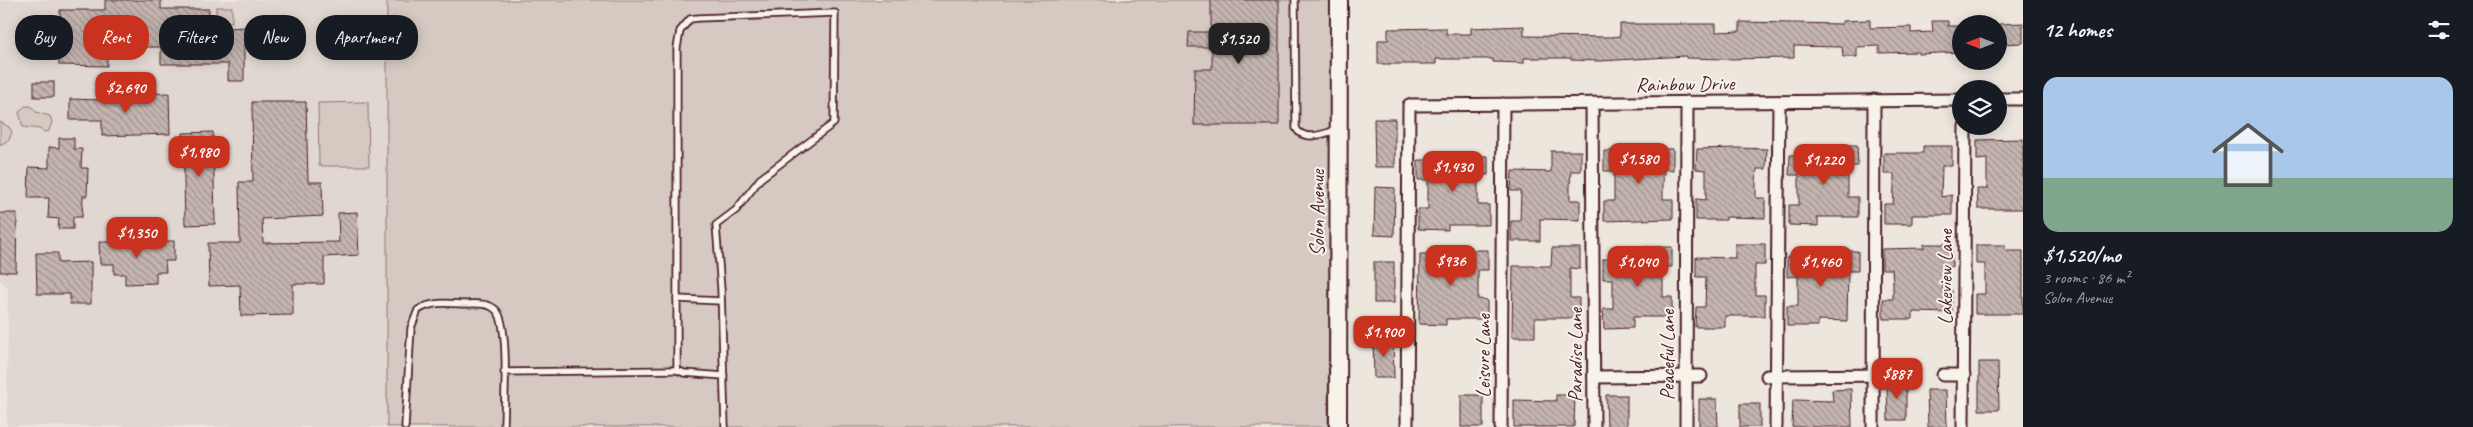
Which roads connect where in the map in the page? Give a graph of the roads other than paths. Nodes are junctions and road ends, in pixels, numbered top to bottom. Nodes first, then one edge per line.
1 (1295, 0) edge
2 (1339, 0) edge
3 (2007, 99) edge
4 (2023, 99) edge
5 (1874, 100) junction
6 (1952, 100) edge
7 (1686, 102) junction
8 (1779, 102) junction
9 (1592, 103) junction
10 (1502, 104) junction
11 (1338, 130) junction
12 (1965, 135) edge
13 (677, 299) junction
14 (721, 301) junction
15 (678, 370) junction
16 (504, 372) junction
17 (1964, 374) junction
18 (1873, 375) junction
19 (1895, 375) dead end
20 (1942, 375) dead end
21 (724, 376) junction
22 (1686, 376) junction
23 (1701, 376) dead end
24 (1772, 376) junction
25 (1594, 377) junction
26 (405, 427) edge
27 (504, 427) edge
28 (725, 427) edge
29 (1338, 427) edge
30 (1407, 427) edge
31 (1501, 427) edge
32 (1594, 427) edge
33 (1686, 427) edge
34 (1776, 427) edge
35 (1872, 427) edge
36 (1963, 427) edge

1 - 11 lane
2 - 11 street, Solon Avenue
3 - 4 street
5 - 6 street, Rainbow Drive
5 - 8 street, Rainbow Drive
5 - 18 street
7 - 8 street, Rainbow Drive
7 - 9 street, Rainbow Drive
7 - 22 street, Peaceful Lane
8 - 24 street
9 - 10 street, Rainbow Drive
9 - 25 street, Paradise Lane
10 - 30 street, Rainbow Drive
10 - 31 street, Leisure Lane
11 - 29 street, Solon Avenue
12 - 17 street, Lakeview Lane
13 - 14 lane
13 - 14 lane
13 - 15 lane
14 - 21 lane
15 - 16 lane
15 - 21 lane
16 - 26 lane
16 - 27 lane
17 - 20 street
17 - 36 street, Lakeview Lane
18 - 19 street
18 - 24 street
18 - 35 street
21 - 28 lane
22 - 23 street
22 - 25 street
22 - 33 street, Peaceful Lane
24 - 34 street
25 - 32 street, Paradise Lane

